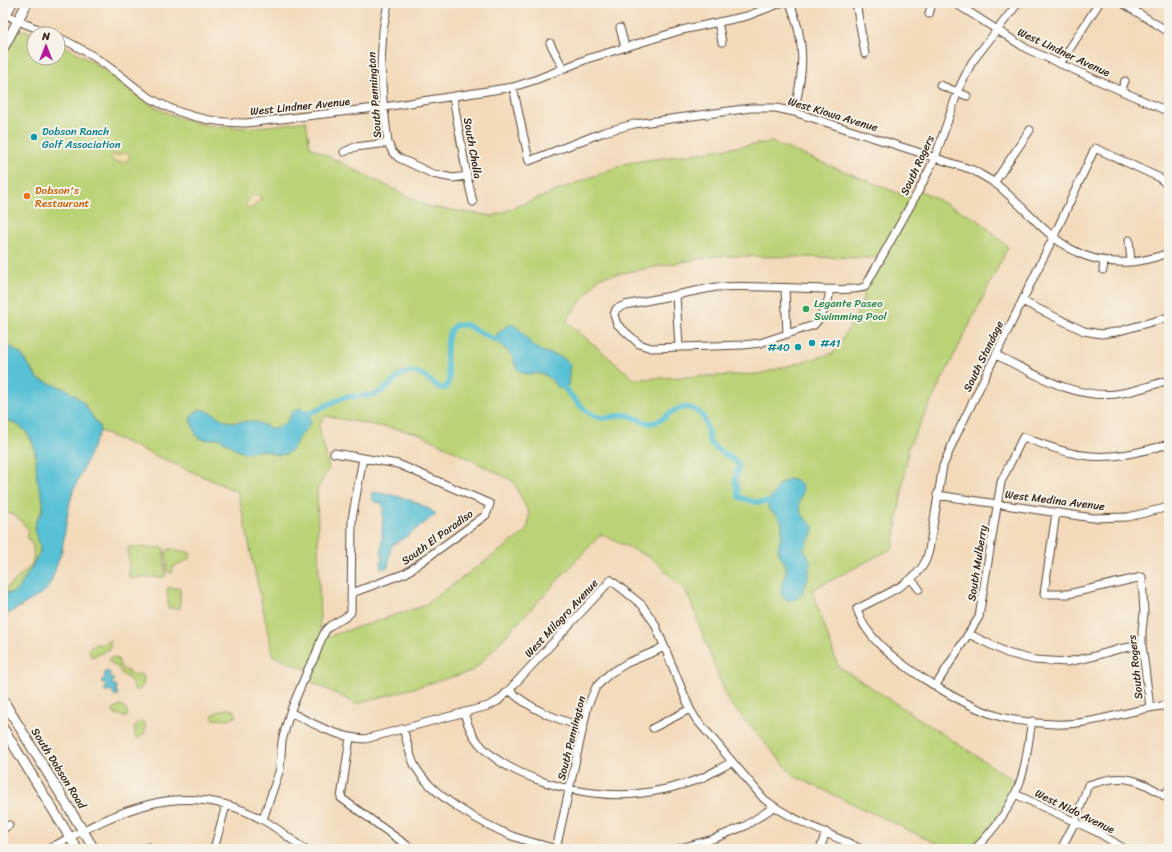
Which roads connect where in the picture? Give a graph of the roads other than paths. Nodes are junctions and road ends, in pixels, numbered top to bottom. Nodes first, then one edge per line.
1 (12, 3) edge
2 (27, 3) edge
3 (388, 3) edge
4 (781, 3) edge
5 (790, 3) edge
6 (856, 3) edge
7 (932, 3) edge
8 (955, 3) edge
9 (1018, 3) edge
10 (1099, 3) edge
11 (1122, 3) edge
12 (929, 14) dead end
13 (4, 17) edge
14 (18, 21) junction
15 (718, 22) junction
16 (31, 26) edge
17 (620, 28) dead end
18 (997, 30) junction
19 (1169, 32) edge
20 (66, 41) edge
21 (722, 42) dead end
22 (550, 43) dead end
23 (625, 47) junction
24 (3, 49) edge
25 (866, 54) dead end
26 (1060, 64) junction
27 (563, 68) junction
28 (1125, 81) dead end
29 (940, 85) dead end
30 (513, 87) junction
31 (1121, 91) junction
32 (957, 92) junction
33 (967, 96) dead end
34 (453, 97) junction
35 (384, 107) junction
36 (794, 112) junction
37 (1169, 112) edge
38 (1030, 130) dead end
39 (388, 143) junction
40 (344, 152) dead end
41 (935, 158) junction
42 (467, 176) junction
43 (994, 183) junction
44 (1169, 186) edge
45 (473, 202) dead end
46 (1053, 238) junction
47 (1129, 240) dead end
48 (1169, 253) edge
49 (1104, 261) junction
50 (1131, 262) junction
51 (1103, 270) dead end
52 (785, 288) junction
53 (830, 289) junction
54 (676, 295) junction
55 (1022, 301) junction
56 (1169, 317) edge
57 (787, 334) junction
58 (678, 347) junction
59 (996, 355) junction
60 (1169, 380) edge
61 (1169, 444) edge
62 (334, 453) dead end
63 (363, 458) junction
64 (937, 495) junction
65 (997, 504) junction
66 (1169, 507) edge
67 (1056, 513) junction
68 (911, 579) junction
69 (919, 590) dead end
70 (352, 593) junction
71 (969, 634) junction
72 (663, 646) junction
73 (1142, 646) junction
74 (936, 685) junction
75 (509, 690) junction
76 (3, 700) edge
77 (1169, 705) edge
78 (1150, 707) junction
79 (690, 709) junction
80 (290, 712) junction
81 (464, 712) junction
82 (1032, 721) junction
83 (583, 727) junction
84 (3, 728) edge
85 (653, 728) dead end
86 (404, 729) junction
87 (350, 738) junction
88 (732, 762) junction
89 (570, 789) junction
90 (1169, 790) edge
91 (1015, 794) junction
92 (1167, 798) edge
93 (226, 805) junction
94 (774, 807) junction
95 (263, 820) junction
96 (1074, 822) junction
97 (83, 830) junction
98 (826, 832) junction
99 (70, 837) junction
100 (49, 849) edge
101 (77, 849) edge
102 (94, 849) edge
103 (214, 849) edge
104 (304, 849) edge
105 (412, 849) edge
106 (556, 849) edge
107 (677, 849) edge
108 (820, 849) edge
109 (861, 849) edge
110 (975, 849) edge
111 (1061, 849) edge
112 (1125, 849) edge

1 - 13 main road
2 - 14 main road
3 - 35 street, South Pennington
4 - 15 street, West Lindner Avenue
5 - 36 street
6 - 25 street
7 - 12 street
8 - 18 street, West Lindner Avenue
9 - 18 street, South Rogers
10 - 26 street
11 - 19 street
13 - 14 street
14 - 16 street
14 - 24 main road
15 - 21 street
15 - 23 street, West Lindner Avenue
17 - 23 street
18 - 26 street, West Lindner Avenue
18 - 32 street, South Rogers
20 - 35 street, West Lindner Avenue
22 - 27 street
23 - 27 street, West Lindner Avenue
26 - 31 street, West Lindner Avenue
27 - 30 street, West Lindner Avenue
28 - 31 street
29 - 32 street
30 - 34 street, West Lindner Avenue
30 - 36 street, West Kiowa Avenue
31 - 37 street, West Lindner Avenue
32 - 33 street
32 - 41 street, South Rogers
34 - 35 street, West Lindner Avenue
34 - 42 street, South Cholla
35 - 39 street, South Pennington
36 - 41 street, West Kiowa Avenue
38 - 43 street
39 - 40 street
39 - 42 street, South Pennington
41 - 43 street, West Kiowa Avenue
41 - 53 street, South Rogers
42 - 45 street, South Cholla
43 - 46 street, West Kiowa Avenue
44 - 46 street, South Standage
46 - 49 street, West Kiowa Avenue
46 - 55 street, South Standage
47 - 50 street
48 - 50 street, West Kiowa Avenue
49 - 50 street, West Kiowa Avenue
49 - 51 street
52 - 53 street, South Rogers
52 - 54 street, South Rogers
52 - 57 street
53 - 57 street, South Rogers
54 - 58 street
54 - 58 street, South Rogers
55 - 56 street
55 - 59 street, South Standage
57 - 58 street, South Rogers
59 - 60 street
59 - 64 street, South Standage
61 - 65 street, South Mulberry
62 - 63 street, South El Paradiso
63 - 70 street
63 - 70 street, South El Paradiso
64 - 65 street, West Medina Avenue
64 - 68 street, South Standage
65 - 67 street, West Medina Avenue
65 - 71 street, South Mulberry
66 - 67 street, West Medina Avenue
67 - 73 street, South Rogers
68 - 69 street
68 - 74 street, South Standage
70 - 80 street
71 - 73 street
71 - 74 street, South Mulberry
72 - 75 street, West Milagro Avenue
72 - 79 street, West Milagro Avenue
72 - 83 street, South Pennington
73 - 78 street, South Rogers
74 - 82 street
75 - 81 street, West Milagro Avenue
75 - 83 street
76 - 97 main road, South Dobson Road
77 - 78 street
78 - 82 street
79 - 85 street
79 - 88 street, West Milagro Avenue
80 - 87 street, West Milagro Avenue
80 - 95 street
81 - 86 street, West Milagro Avenue
81 - 89 street
82 - 91 street
83 - 89 street, South Pennington
84 - 99 main road
86 - 87 street, West Milagro Avenue
86 - 106 street
87 - 105 street
88 - 89 street
88 - 94 street, West Milagro Avenue
89 - 106 street, South Pennington
90 - 92 street
91 - 96 street, West Nido Avenue
91 - 110 street
92 - 96 street
93 - 95 street
93 - 97 street
93 - 103 street
94 - 98 street, West Milagro Avenue
94 - 107 street
95 - 104 street
96 - 111 street
96 - 112 street, West Nido Avenue
97 - 99 street
97 - 102 main road, South Dobson Road
98 - 108 street
98 - 109 street, West Milagro Avenue
99 - 100 street
99 - 101 main road

